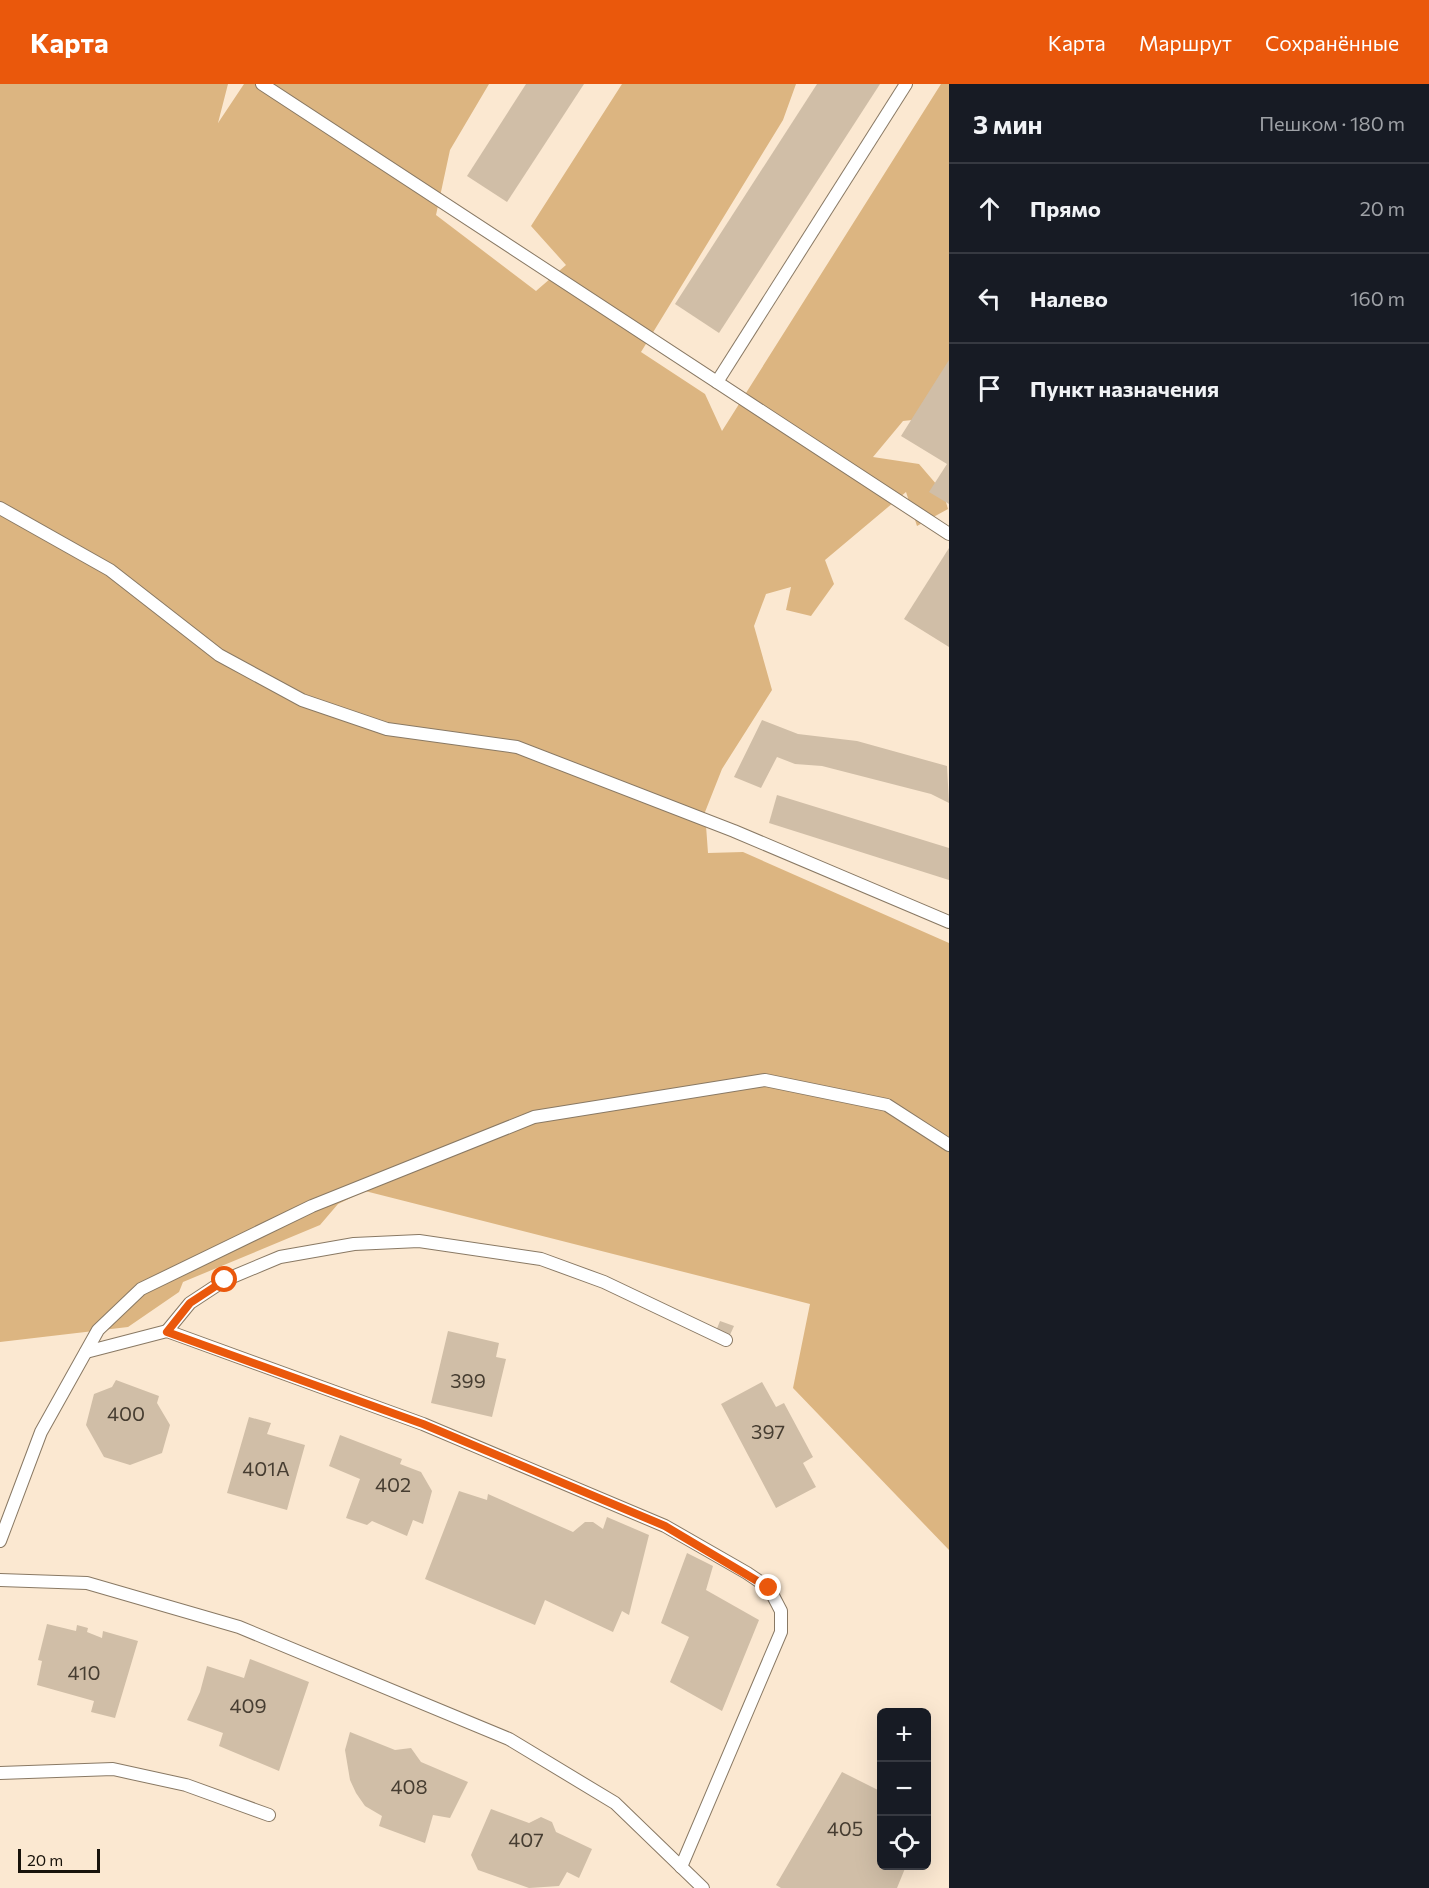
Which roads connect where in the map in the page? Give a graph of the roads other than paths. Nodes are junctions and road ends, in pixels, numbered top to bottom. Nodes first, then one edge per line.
1 (262, 84) edge
2 (906, 84) edge
3 (717, 382) junction
4 (0, 508) edge
5 (949, 534) edge
6 (949, 922) edge
7 (949, 1144) edge
8 (167, 1332) junction
9 (726, 1340) dead end
10 (87, 1352) junction
11 (0, 1541) edge
12 (0, 1580) edge
13 (0, 1773) edge
14 (269, 1815) dead end
15 (681, 1867) junction
16 (703, 1888) edge

1 - 3 lane
2 - 3 lane
3 - 5 lane
4 - 6 lane
7 - 10 lane
8 - 9 lane
8 - 10 lane
8 - 15 lane
10 - 11 lane
12 - 15 lane
13 - 14 lane
15 - 16 lane

